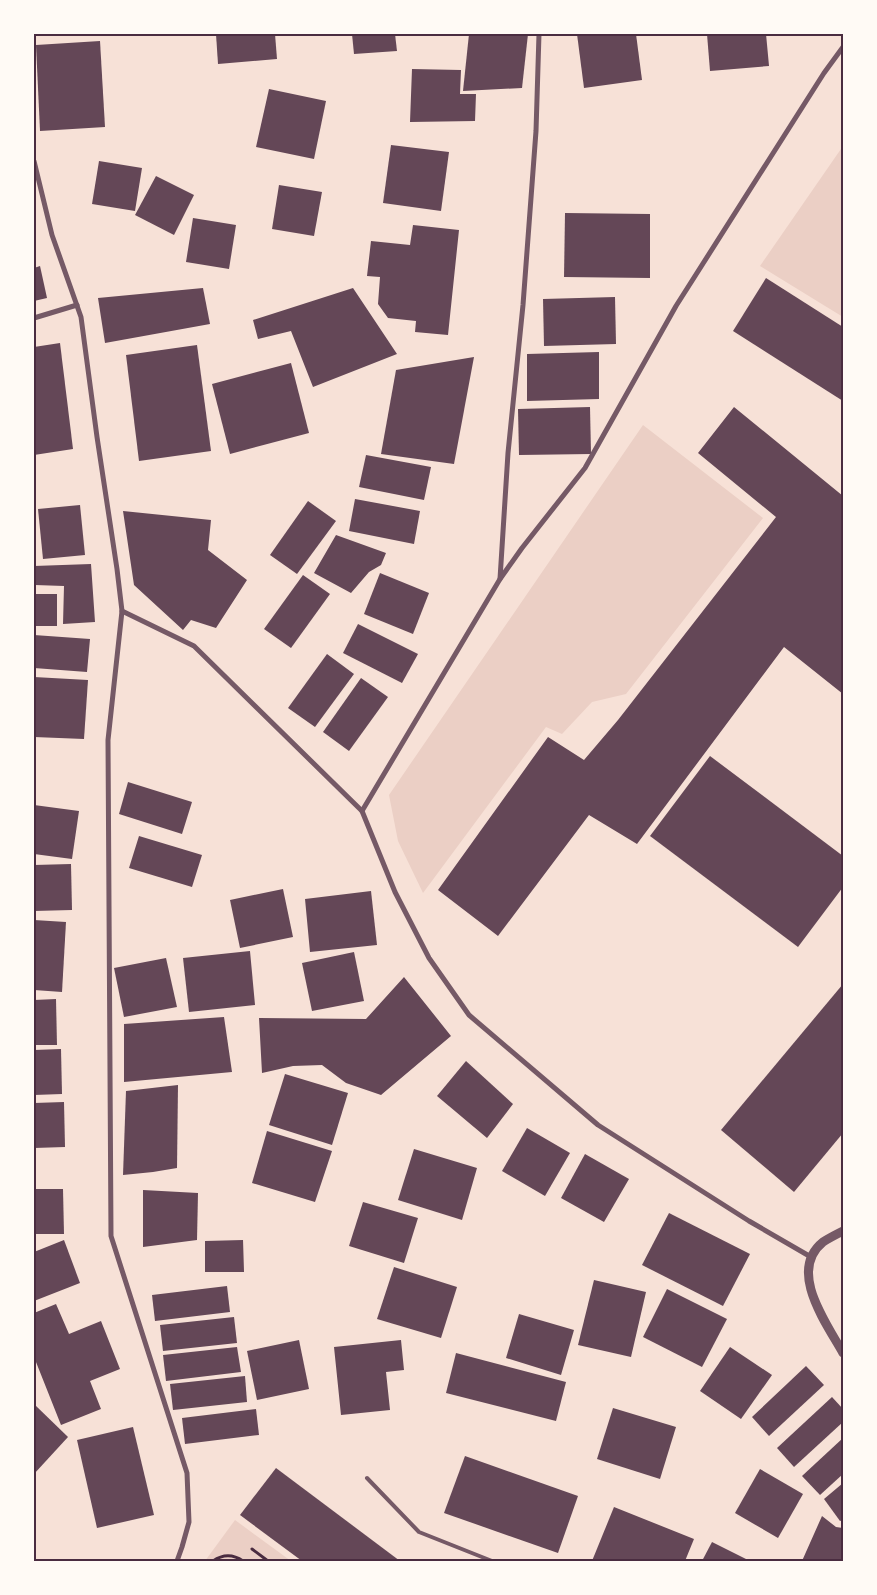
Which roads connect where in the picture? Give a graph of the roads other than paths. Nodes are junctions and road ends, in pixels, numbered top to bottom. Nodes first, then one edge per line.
1 (539, 34) edge
2 (843, 47) edge
3 (34, 161) edge
4 (77, 305) junction
5 (34, 318) edge
6 (500, 579) junction
7 (122, 611) junction
8 (362, 810) junction
9 (843, 1231) edge
10 (811, 1257) junction
11 (843, 1354) edge
12 (367, 1478) dead end
13 (177, 1561) edge
14 (492, 1561) edge

1 - 6 street
2 - 6 street
3 - 4 street
4 - 5 street
4 - 7 street
6 - 8 street
7 - 8 street
7 - 13 street
8 - 10 street
9 - 10 street
10 - 11 street
12 - 14 lane

